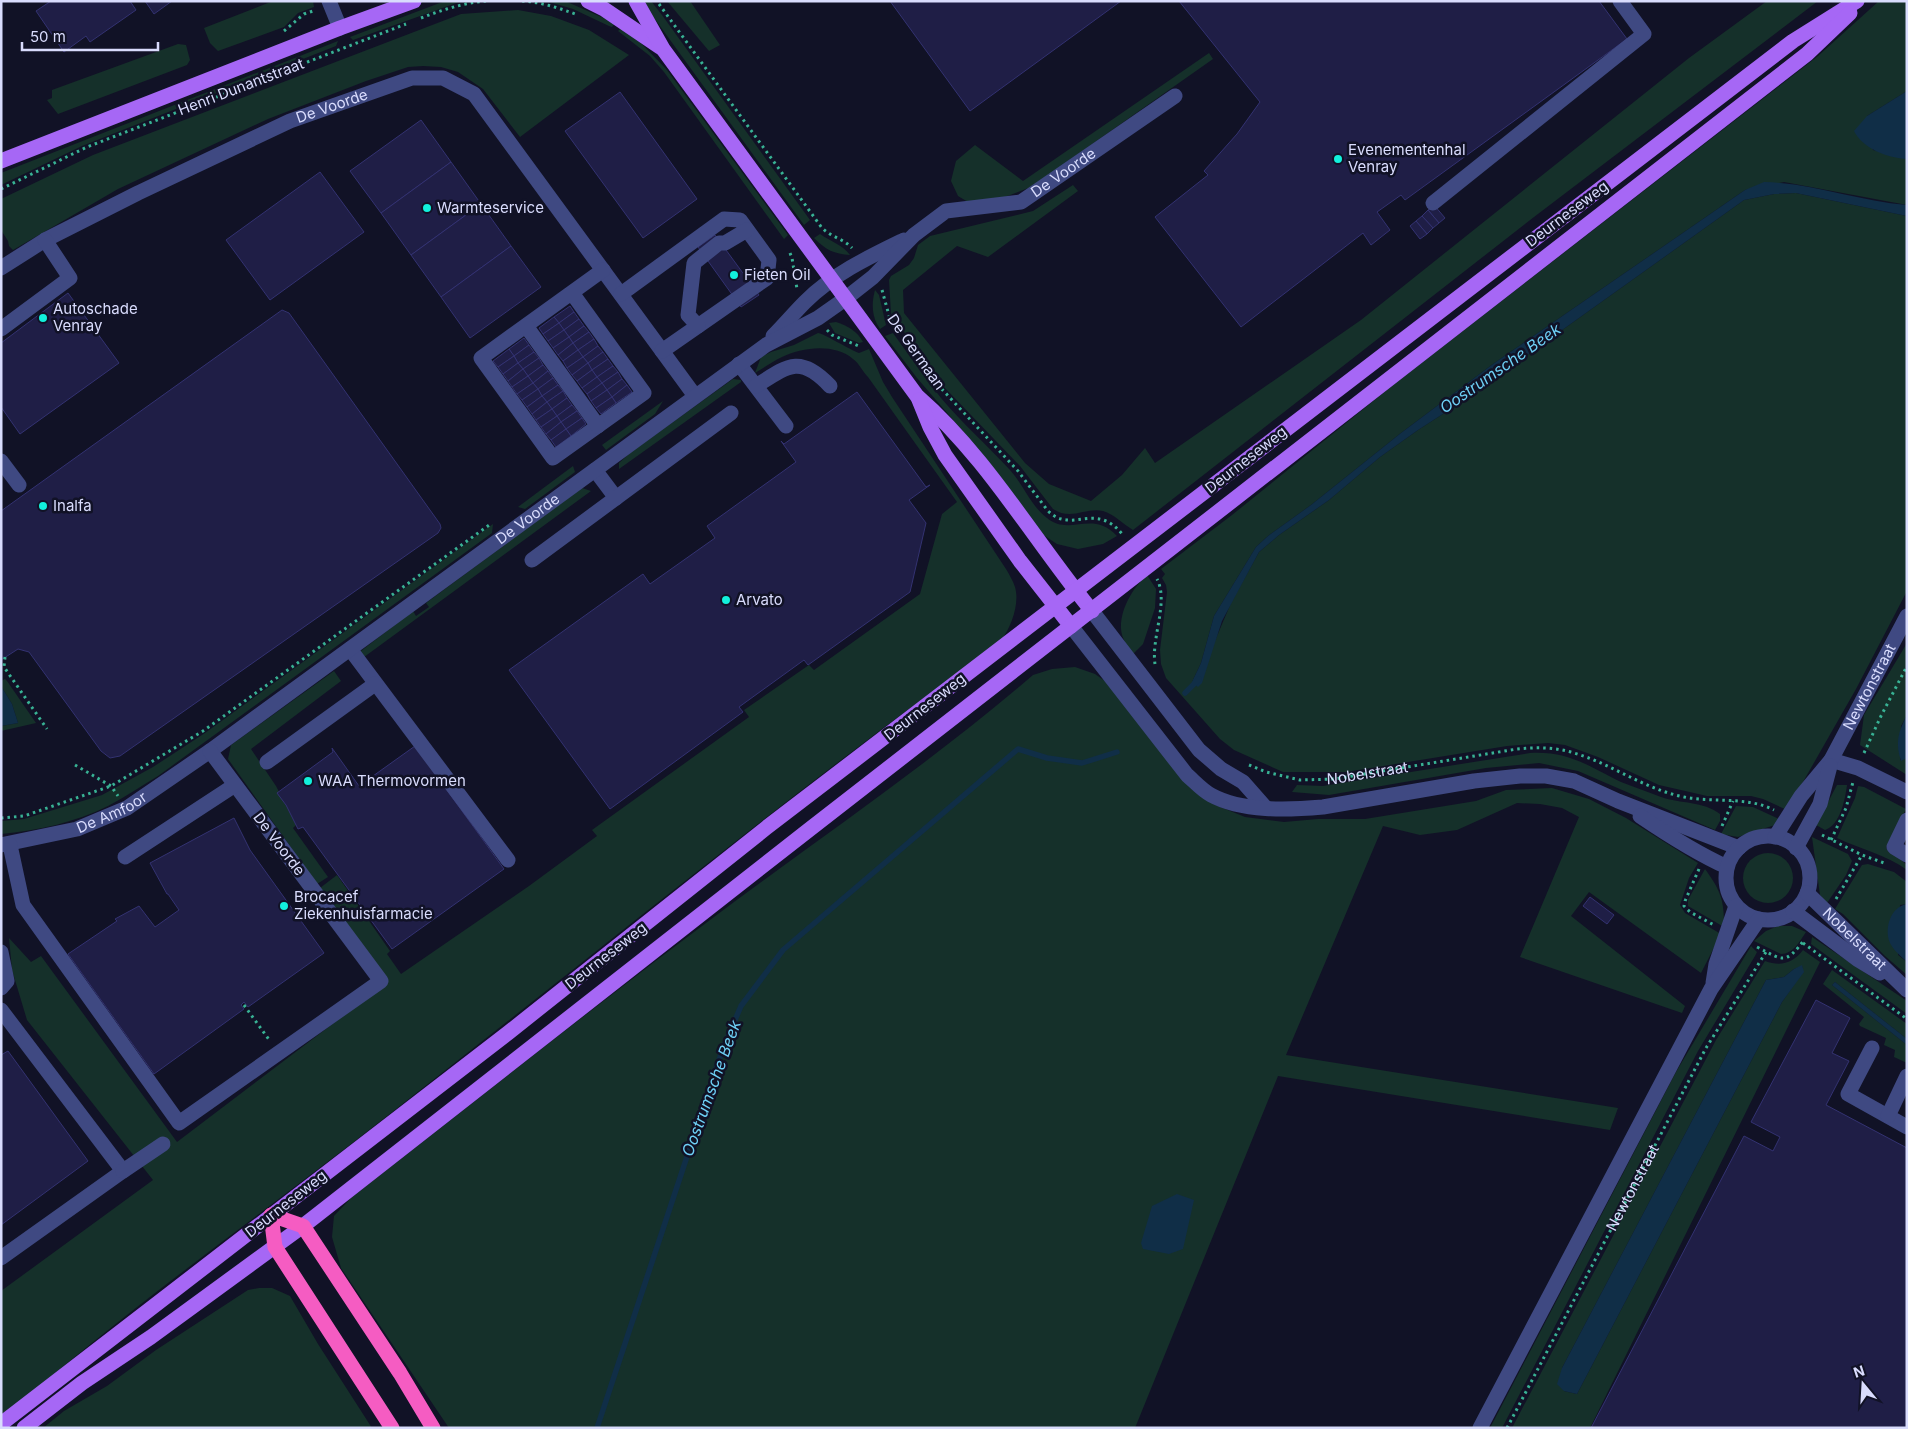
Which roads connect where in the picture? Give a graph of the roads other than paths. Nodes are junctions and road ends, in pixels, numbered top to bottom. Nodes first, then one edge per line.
1 (414, 1) edge
2 (588, 1) edge
3 (636, 1) edge
4 (1620, 1) edge
5 (1857, 1) edge
6 (1863, 1) edge
7 (330, 3) edge
8 (340, 28) junction
9 (663, 49) junction
10 (1176, 96) dead end
11 (1, 161) edge
12 (1433, 203) dead end
13 (747, 230) junction
14 (914, 235) junction
15 (45, 240) junction
16 (1, 268) edge
17 (603, 270) junction
18 (832, 280) junction
19 (572, 292) junction
20 (621, 294) junction
21 (845, 299) junction
22 (526, 326) junction
23 (698, 326) junction
24 (1, 329) edge
25 (766, 344) junction
26 (662, 352) junction
27 (739, 364) junction
28 (756, 386) junction
29 (830, 386) dead end
30 (695, 396) junction
31 (917, 396) junction
32 (731, 413) dead end
33 (598, 426) junction
34 (786, 426) dead end
35 (595, 470) junction
36 (4, 471) edge
37 (19, 485) dead end
38 (616, 498) junction
39 (532, 560) dead end
40 (1075, 591) junction
41 (1056, 606) junction
42 (1092, 611) junction
43 (1907, 616) edge
44 (1070, 626) junction
45 (350, 649) junction
46 (375, 684) junction
47 (210, 752) junction
48 (1831, 760) junction
49 (267, 762) dead end
50 (235, 785) junction
51 (1907, 792) edge
52 (1618, 801) junction
53 (1266, 807) junction
54 (1907, 820) edge
55 (1775, 837) junction
56 (6, 845) edge
57 (1739, 848) junction
58 (1796, 848) junction
59 (1907, 855) edge
60 (125, 857) dead end
61 (508, 860) dead end
62 (1727, 867) junction
63 (1807, 893) junction
64 (1736, 906) junction
65 (1793, 911) junction
66 (1759, 919) junction
67 (1, 952) edge
68 (1904, 987) edge
69 (1, 988) edge
70 (1711, 989) junction
71 (1, 1010) edge
72 (1872, 1048) dead end
73 (1907, 1076) edge
74 (1888, 1116) junction
75 (1907, 1127) edge
76 (163, 1144) dead end
77 (124, 1171) junction
78 (271, 1216) junction
79 (303, 1226) junction
80 (275, 1247) junction
81 (1, 1258) edge
82 (1, 1424) edge
83 (24, 1428) edge
84 (392, 1428) edge
85 (433, 1428) edge
86 (1480, 1428) edge

1 - 8 main road, Henri Dunantstraat
2 - 9 main road, De Germaan
3 - 9 main road, De Germaan
4 - 12 street
5 - 40 main road, Deurneseweg
6 - 42 main road, Deurneseweg
7 - 8 street
8 - 11 main road, Henri Dunantstraat
9 - 18 main road, De Germaan
10 - 14 street, De Voorde
13 - 20 street
13 - 23 street
13 - 23 street
14 - 18 street, De Voorde
14 - 21 street, De Voorde
15 - 16 street, De Voorde
15 - 17 street, De Voorde
15 - 24 street
17 - 19 street
17 - 20 street, De Voorde
18 - 21 main road, De Germaan
18 - 25 street, De Voorde
19 - 22 street
19 - 33 street
20 - 26 street, De Voorde
21 - 25 street, De Voorde
21 - 31 main road, De Germaan
22 - 33 street
22 - 33 street
23 - 26 street
25 - 27 street, De Voorde
26 - 30 street, De Voorde
27 - 28 street
27 - 30 street, De Voorde
28 - 29 street
28 - 34 street
30 - 35 street, De Voorde
31 - 40 main road, De Germaan
31 - 41 main road, De Germaan
32 - 38 street
35 - 38 street
35 - 45 street, De Voorde
36 - 37 street
38 - 39 street
40 - 41 main road, Deurneseweg
40 - 42 main road, De Germaan
41 - 44 main road, De Germaan
41 - 78 main road, Deurneseweg
42 - 44 main road, Deurneseweg
42 - 53 street
43 - 48 street, Newtonstraat
44 - 53 street, Nobelstraat
44 - 79 main road, Deurneseweg
45 - 46 street
45 - 47 street, De Voorde
46 - 49 street
46 - 61 street
47 - 50 street, De Voorde
47 - 56 street, De Amfoor
48 - 51 street
48 - 55 street, Newtonstraat
48 - 58 street, Newtonstraat
50 - 56 street, De Voorde
50 - 60 street
52 - 53 street, Nobelstraat
52 - 57 street, Nobelstraat
52 - 62 street, Nobelstraat
54 - 59 street
55 - 57 street
55 - 58 street
57 - 62 street
58 - 63 street
62 - 64 street
63 - 65 street
63 - 68 street, Nobelstraat
64 - 66 street
64 - 70 street, Newtonstraat
65 - 66 street
65 - 68 street, Nobelstraat
66 - 70 street, Newtonstraat
67 - 69 street
70 - 86 street, Newtonstraat
71 - 77 street
72 - 74 street
73 - 74 street
74 - 75 street
76 - 77 street
77 - 81 street
78 - 79 highway
78 - 80 highway
78 - 82 main road, Deurneseweg
79 - 80 main road, Deurneseweg
79 - 85 highway
80 - 83 main road, Deurneseweg
80 - 84 highway

